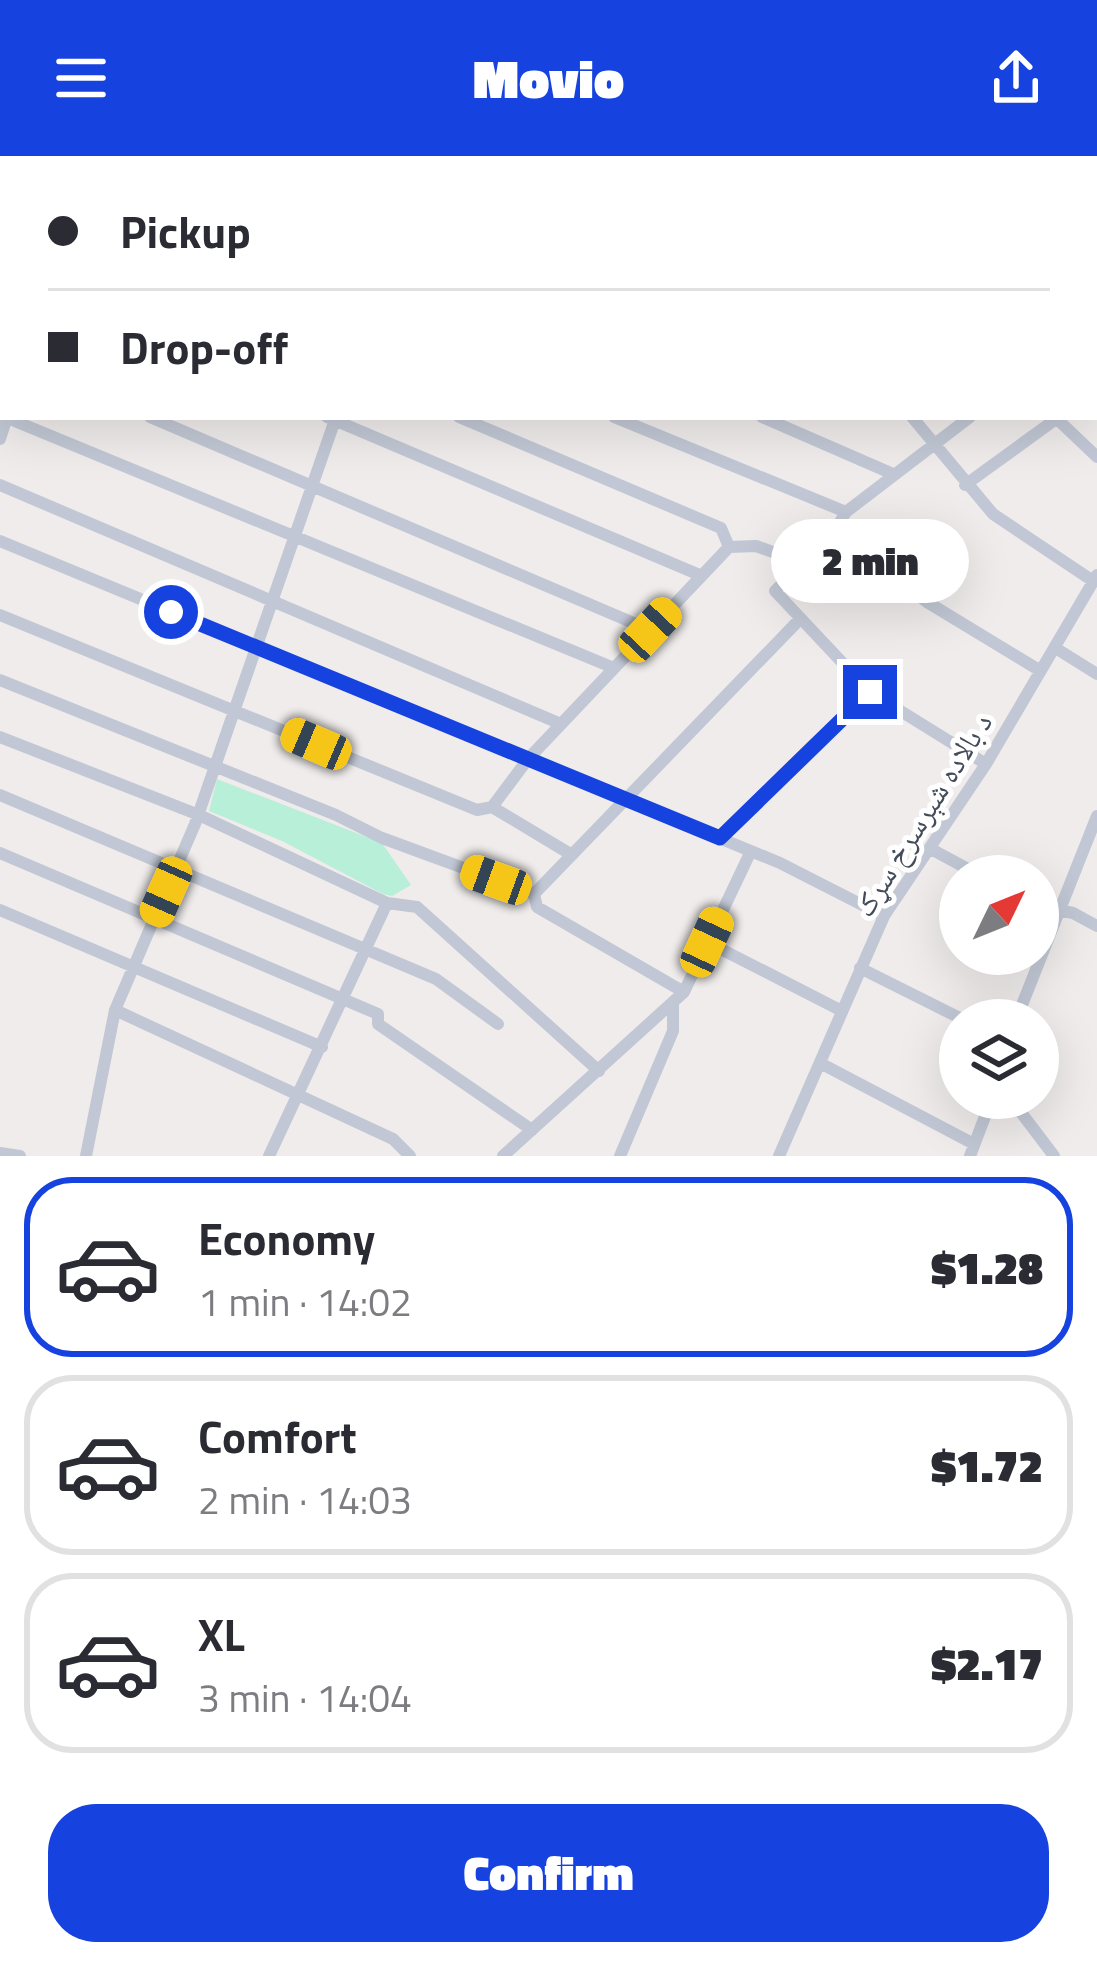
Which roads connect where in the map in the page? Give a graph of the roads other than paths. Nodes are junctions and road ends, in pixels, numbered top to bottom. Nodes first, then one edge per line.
1 (11, 420) edge
2 (157, 420) edge
3 (332, 420) edge
4 (338, 420) edge
5 (466, 420) edge
6 (621, 420) edge
7 (769, 420) edge
8 (915, 420) edge
9 (966, 420) edge
10 (1052, 420) edge
11 (1057, 420) edge
12 (934, 443) junction
13 (1097, 457) edge
14 (892, 474) junction
15 (312, 483) junction
16 (0, 484) edge
17 (965, 485) junction
18 (846, 512) junction
19 (834, 532) junction
20 (295, 536) junction
21 (0, 541) edge
22 (729, 547) junction
23 (803, 562) junction
24 (701, 576) junction
25 (1095, 578) edge
26 (274, 598) junction
27 (0, 615) edge
28 (800, 620) junction
29 (650, 630) junction
30 (256, 647) junction
31 (1057, 649) junction
32 (614, 668) junction
33 (1039, 670) junction
34 (1097, 674) edge
35 (0, 680) edge
36 (870, 692) junction
37 (235, 710) junction
38 (561, 724) junction
39 (0, 736) edge
40 (528, 759) junction
41 (986, 764) junction
42 (215, 768) junction
43 (0, 795) edge
44 (626, 800) junction
45 (492, 806) junction
46 (199, 815) junction
47 (1097, 816) edge
48 (720, 838) junction
49 (932, 849) junction
50 (751, 851) junction
51 (0, 853) edge
52 (572, 855) junction
53 (943, 855) edge
54 (176, 869) junction
55 (534, 894) junction
56 (387, 903) junction
57 (0, 910) edge
58 (1059, 911) edge
59 (1059, 913) edge
60 (156, 916) junction
61 (884, 916) junction
62 (1097, 926) edge
63 (707, 942) junction
64 (364, 948) junction
65 (134, 967) junction
66 (860, 968) junction
67 (684, 992) junction
68 (343, 998) junction
69 (673, 1003) junction
70 (939, 1008) edge
71 (115, 1010) junction
72 (842, 1011) junction
73 (498, 1024) dead end
74 (322, 1047) junction
75 (820, 1063) junction
76 (599, 1071) junction
77 (298, 1096) junction
78 (984, 1119) edge
79 (1026, 1119) edge
80 (532, 1130) junction
81 (972, 1150) edge
82 (0, 1153) edge
83 (784, 1154) edge
84 (20, 1156) edge
85 (86, 1156) edge
86 (269, 1156) edge
87 (410, 1156) edge
88 (503, 1156) edge
89 (620, 1156) edge
90 (1054, 1156) edge

1 - 20 street
2 - 15 street
3 - 15 street
4 - 24 street
5 - 22 street
6 - 18 street
7 - 14 street
8 - 12 street
9 - 12 street
10 - 17 street
11 - 13 street
12 - 14 street
12 - 17 street
14 - 18 street
15 - 20 street
15 - 29 street
16 - 26 street
17 - 25 street
18 - 19 street
19 - 23 street
19 - 33 street
20 - 26 street
20 - 32 street
21 - 30 street
22 - 23 street
22 - 24 street
23 - 28 street
24 - 29 street
25 - 31 street, د بالاده شېرسرخ سړک
26 - 30 street
26 - 38 street
27 - 37 street
28 - 36 street
28 - 44 street
29 - 32 street
30 - 37 street
30 - 40 street
31 - 33 street, د بالاده شېرسرخ سړک
31 - 34 street
32 - 38 street
33 - 41 street, د بالاده شېرسرخ سړک
35 - 42 street
36 - 41 street
36 - 48 street
37 - 42 street
37 - 45 street
38 - 40 street
39 - 46 street
40 - 44 street
40 - 45 street
41 - 49 street, د بالاده شېرسرخ سړک
42 - 46 street
42 - 55 street
43 - 54 street
44 - 48 street
44 - 52 street
45 - 52 street
46 - 54 street
46 - 56 street
47 - 58 street
48 - 50 street
49 - 53 street
49 - 61 street, د بالاده شېرسرخ سړک
50 - 61 street
50 - 63 street
51 - 60 street
52 - 55 street
54 - 60 street
54 - 64 street
55 - 67 street
56 - 64 street
56 - 76 street
57 - 65 street
59 - 62 street
60 - 65 street
60 - 68 street
61 - 66 street, د بالاده شېرسرخ سړک
63 - 67 street
63 - 72 street
64 - 68 street
64 - 73 street
65 - 71 street
65 - 74 street
66 - 70 street
66 - 72 street, د بالاده شېرسرخ سړک
67 - 69 street
68 - 74 street
68 - 80 street
69 - 76 street
69 - 89 street
71 - 77 street
71 - 85 street
72 - 75 street, د بالاده شېرسرخ سړک
74 - 77 street
75 - 81 street
75 - 83 street, د بالاده شېرسرخ سړک
76 - 80 street
77 - 86 street
77 - 87 street
78 - 81 street
79 - 90 street
80 - 88 street
82 - 84 street

